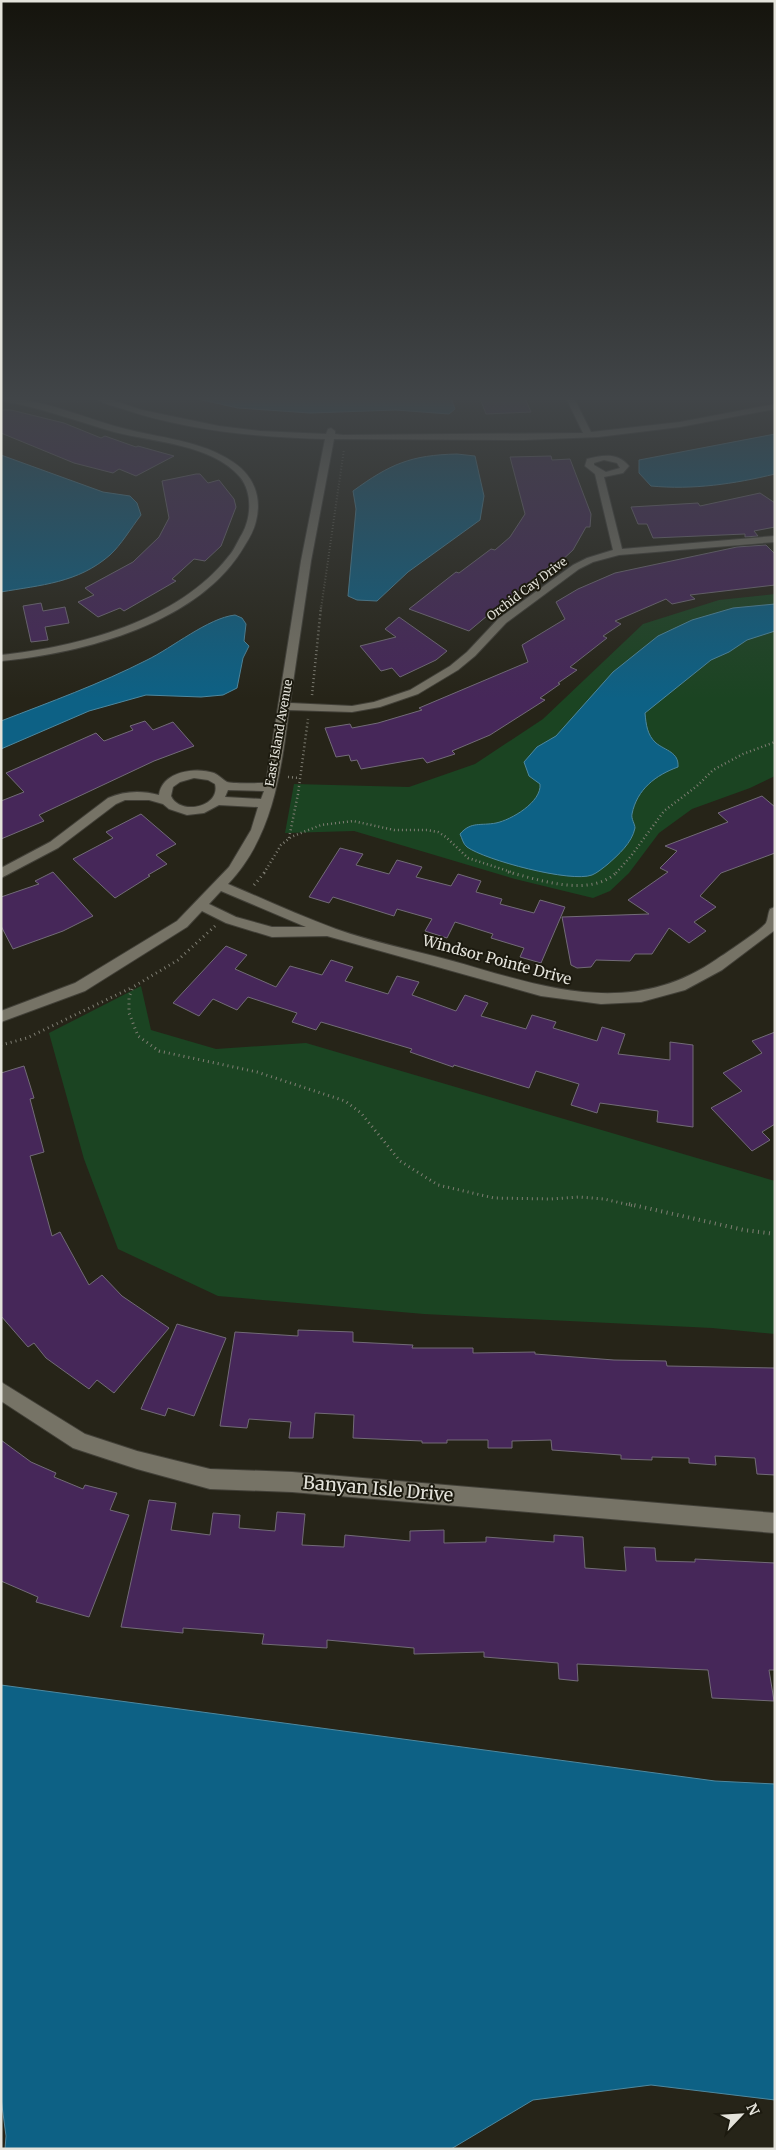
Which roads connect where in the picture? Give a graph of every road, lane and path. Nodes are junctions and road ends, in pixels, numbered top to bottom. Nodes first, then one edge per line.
1 (253, 498) edge
2 (318, 498) edge
3 (338, 498) edge
4 (604, 498) edge
5 (775, 539) edge
6 (618, 552) junction
7 (1, 658) edge
8 (311, 699) dead end
9 (285, 706) junction
10 (308, 718) dead end
11 (775, 742) edge
12 (282, 777) dead end
13 (300, 778) junction
14 (173, 781) junction
15 (222, 786) junction
16 (271, 787) junction
17 (123, 796) junction
18 (167, 800) junction
19 (218, 801) junction
20 (266, 803) junction
21 (289, 838) junction
22 (1, 874) edge
23 (219, 885) junction
24 (244, 896) junction
25 (201, 904) junction
26 (775, 912) edge
27 (224, 917) junction
28 (333, 933) junction
29 (132, 987) junction
30 (1, 1017) edge
31 (1, 1045) edge
32 (775, 1234) edge
33 (1, 1391) edge
34 (775, 1523) edge

1 - 7 street
2 - 9 street, East Island Avenue
3 - 8 path
4 - 6 street
5 - 6 street, Orchid Cay Drive
6 - 9 street, Orchid Cay Drive
9 - 16 street, East Island Avenue
10 - 13 path
11 - 21 path
12 - 13 path
13 - 21 path
14 - 15 street
14 - 17 street
14 - 18 street
15 - 16 street
15 - 19 street
16 - 20 street, East Island Avenue
17 - 18 street
17 - 22 street
18 - 19 street
19 - 20 street
20 - 23 street, East Island Avenue
21 - 24 path
23 - 24 street, Windsor Pointe Drive
23 - 25 street, East Island Avenue
24 - 28 street, Windsor Pointe Drive
25 - 27 street, Windsor Pointe Drive
25 - 30 street, East Island Avenue
26 - 28 street, Windsor Pointe Drive
27 - 28 street, Windsor Pointe Drive
27 - 29 path
29 - 31 path
29 - 32 path
33 - 34 street, Banyan Isle Drive

